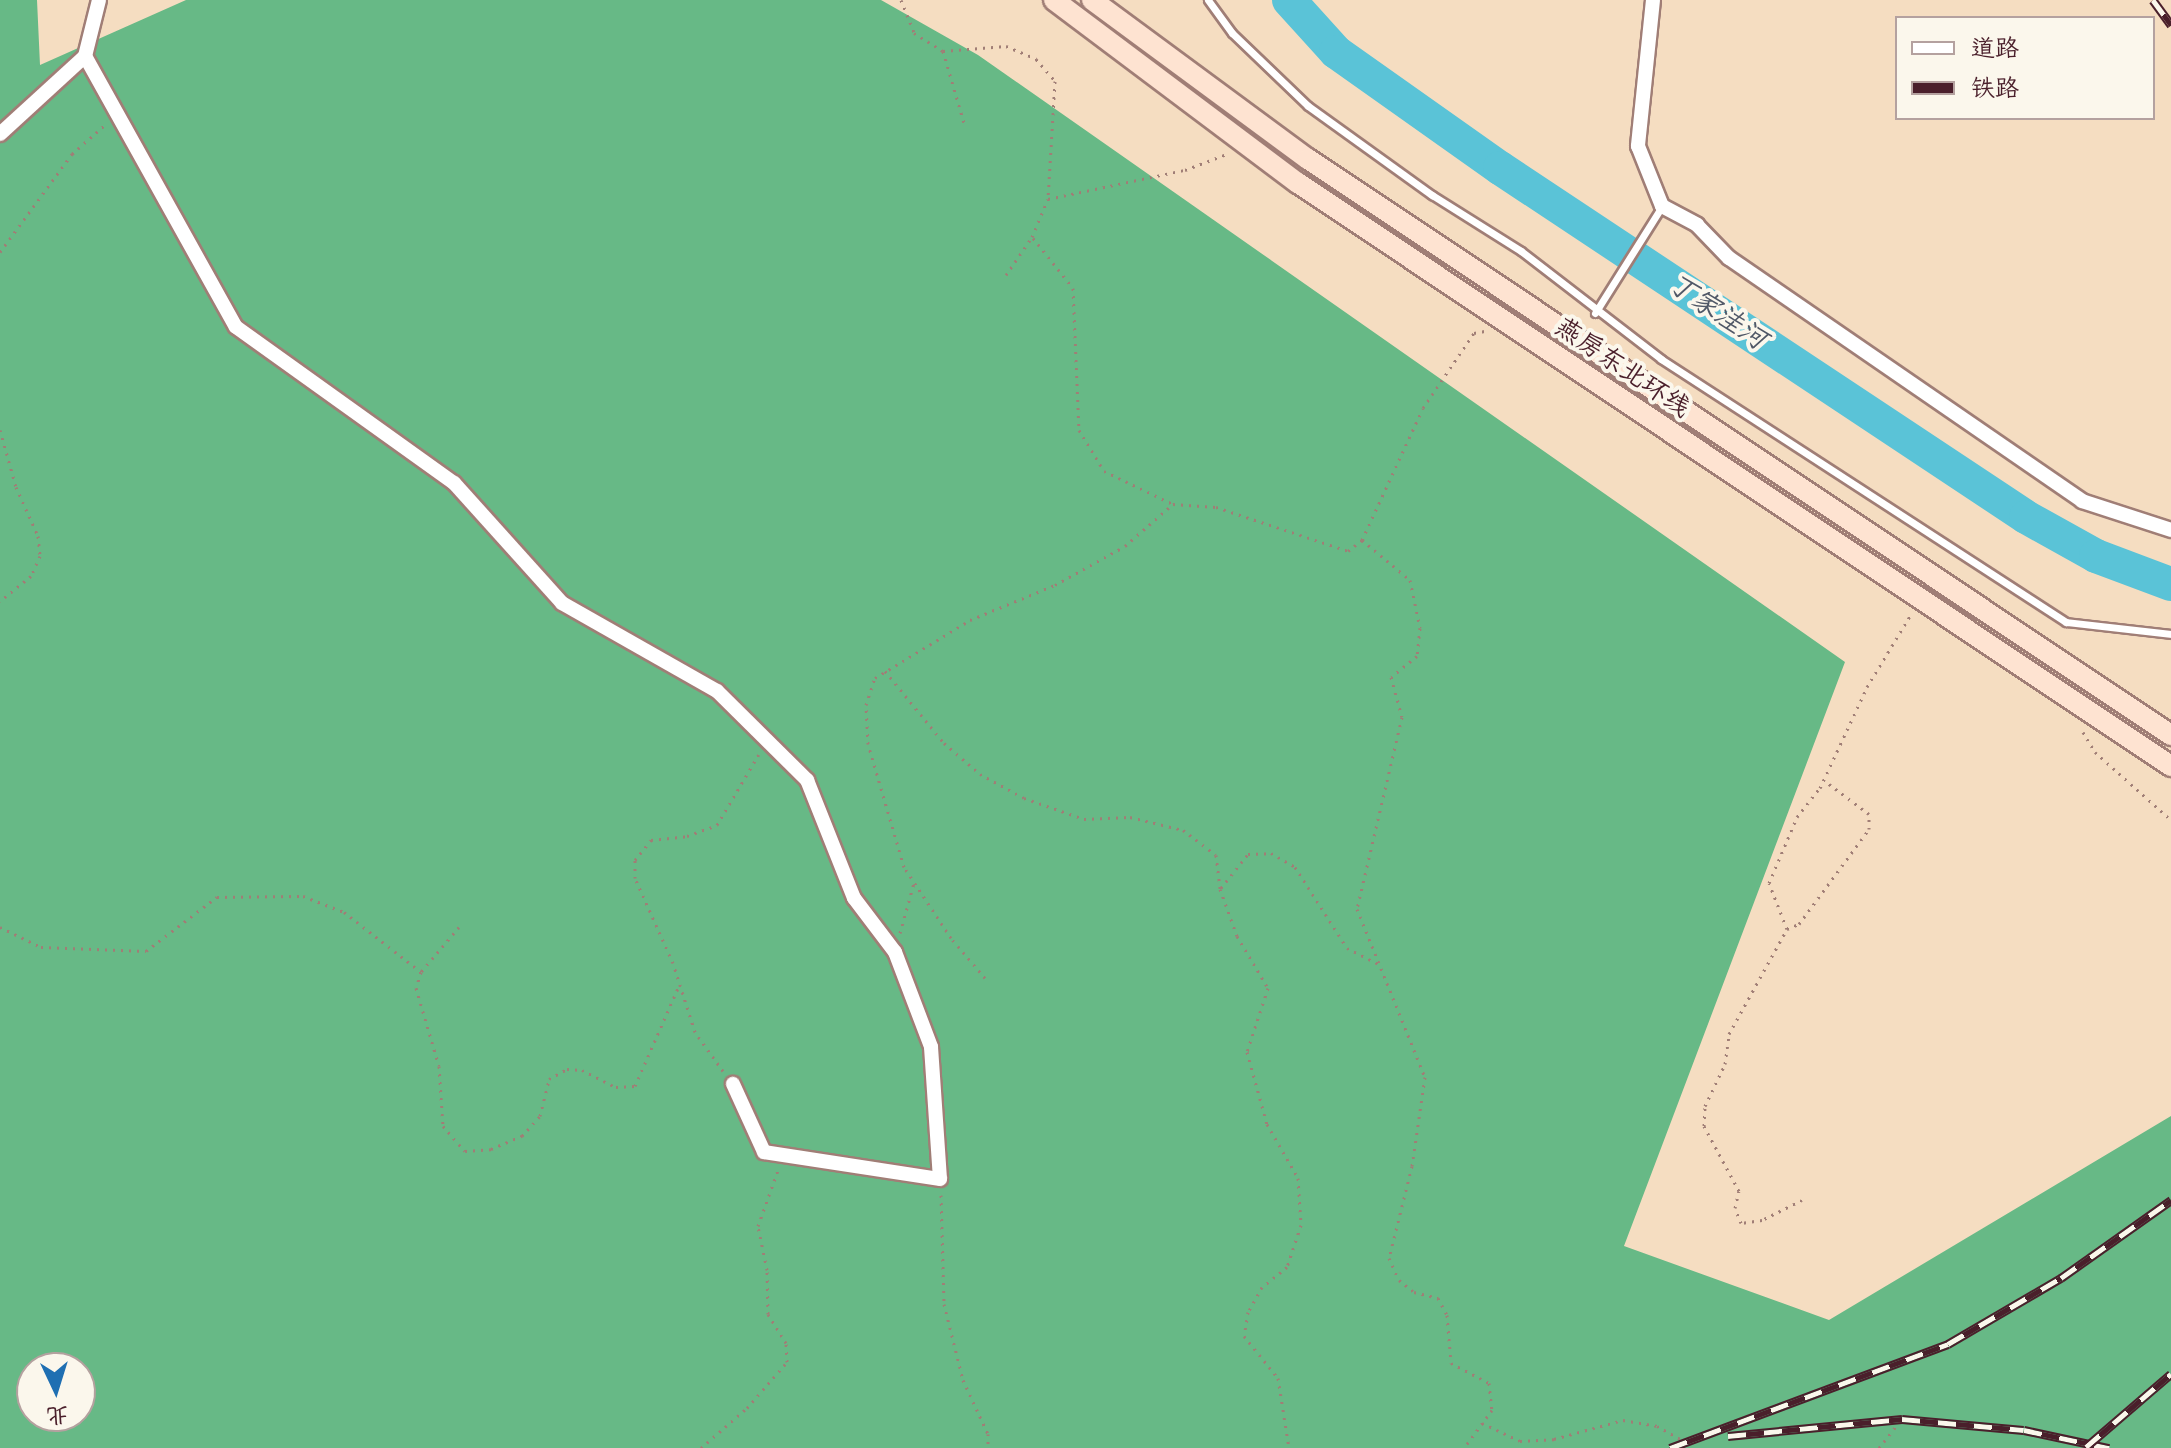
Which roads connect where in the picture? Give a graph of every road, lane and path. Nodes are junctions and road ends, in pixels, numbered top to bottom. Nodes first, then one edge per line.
1 (99, 0) edge
2 (901, 0) edge
3 (1054, 0) edge
4 (1092, 0) edge
5 (1208, 0) edge
6 (1653, 0) edge
7 (943, 51) junction
8 (85, 56) junction
9 (117, 114) junction
10 (965, 126) dead end
11 (0, 134) edge
12 (1241, 149) dead end
13 (1048, 199) junction
14 (1662, 206) junction
15 (1032, 237) junction
16 (0, 252) edge
17 (1006, 275) dead end
18 (1595, 313) junction
19 (1489, 330) dead end
20 (0, 430) edge
21 (1173, 504) junction
22 (2171, 530) edge
23 (1362, 540) junction
24 (0, 601) edge
25 (1913, 611) dead end
26 (2171, 634) edge
27 (885, 671) junction
28 (2171, 735) edge
29 (767, 740) junction
30 (2171, 766) edge
31 (1824, 780) junction
32 (914, 883) junction
33 (1220, 889) junction
34 (0, 927) edge
35 (459, 927) dead end
36 (1787, 929) junction
37 (895, 952) junction
38 (1381, 965) junction
39 (421, 972) junction
40 (985, 978) dead end
41 (679, 986) junction
42 (733, 1084) joint
43 (783, 1155) junction
44 (940, 1179) junction
45 (1802, 1200) dead end
46 (1902, 1419) dead end
47 (1482, 1423) junction
48 (1686, 1442) dead end
49 (701, 1448) edge
50 (988, 1448) edge
51 (1289, 1448) edge
52 (1464, 1448) edge
53 (1879, 1448) edge

1 - 8 street
2 - 7 path
3 - 30 main road, 燕房东北环线, bridge
4 - 28 main road, 燕房东北环线, bridge
5 - 18 lane
6 - 14 street
7 - 10 path
7 - 13 path
8 - 9 street
8 - 11 street
9 - 16 path
9 - 29 street
12 - 13 path
13 - 15 path
14 - 18 lane
14 - 22 street
15 - 17 path
15 - 21 path
18 - 26 lane
19 - 23 path
20 - 24 path
21 - 23 path
21 - 27 path
23 - 38 path
25 - 31 path
27 - 32 path
27 - 33 path
29 - 37 street
29 - 41 path
31 - 36 path
31 - 36 path
32 - 37 path
32 - 40 path
33 - 38 path
33 - 51 path
34 - 39 path
35 - 39 path
36 - 45 path
37 - 44 street
38 - 47 path
39 - 41 path
41 - 42 path
42 - 43 street
43 - 44 street
43 - 49 path
44 - 50 path
46 - 53 path
47 - 48 path
47 - 52 path

